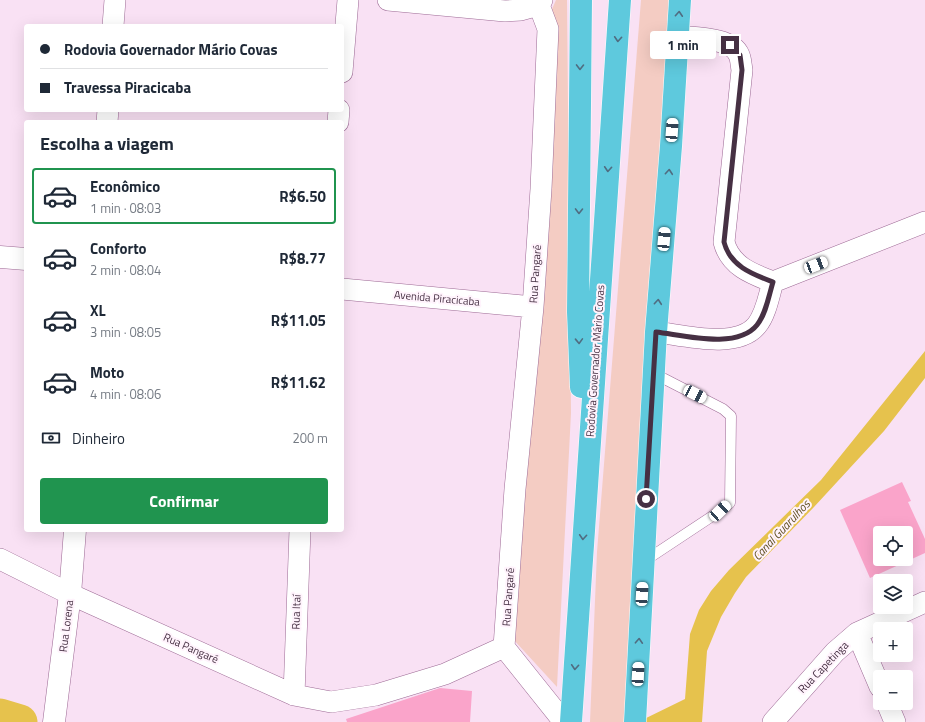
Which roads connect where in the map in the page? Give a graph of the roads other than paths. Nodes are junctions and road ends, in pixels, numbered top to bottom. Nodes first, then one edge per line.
1 (115, 0) edge
2 (348, 0) edge
3 (388, 0) edge
4 (581, 0) edge
5 (620, 0) edge
6 (680, 0) edge
7 (541, 3) edge
8 (113, 24) edge
9 (678, 36) junction
10 (344, 48) edge
11 (925, 222) edge
12 (0, 257) edge
13 (24, 259) edge
14 (773, 282) junction
15 (344, 289) edge
16 (533, 307) junction
17 (656, 332) junction
18 (653, 373) junction
19 (586, 498) junction
20 (75, 532) edge
21 (300, 532) edge
22 (0, 559) edge
23 (643, 562) junction
24 (70, 594) junction
25 (925, 602) edge
26 (857, 633) junction
27 (504, 647) junction
28 (873, 671) edge
29 (294, 695) junction
30 (890, 710) edge
31 (55, 715) edge
32 (564, 722) edge
33 (571, 722) edge
34 (636, 722) edge
35 (773, 722) edge
36 (895, 722) edge

1 - 8 street
2 - 10 street
3 - 7 street
4 -> 19 highway
5 -> 19 highway, Rodovia Governador Mário Covas
9 -> 6 highway
7 - 16 street, Rua Pangaré
9 - 14 street
17 -> 9 highway
11 - 14 street
12 - 13 street
14 - 17 street
15 - 16 street, Avenida Piracicaba
16 - 27 street, Rua Pangaré
17 - 18 highway
18 - 23 highway
18 - 23 lane
19 -> 33 highway, Rodovia Governador Mário Covas
20 - 24 street, Rua Lorena
21 - 29 street, Rua Itaí
22 - 24 street, Rua Pangaré
34 -> 23 highway
24 - 29 street, Rua Pangaré
24 - 31 street, Rua Lorena
25 - 26 street, Rua Capetinga
26 - 28 street
26 - 35 street, Rua Capetinga
27 - 29 street, Rua Pangaré
27 - 32 street
30 - 36 street

